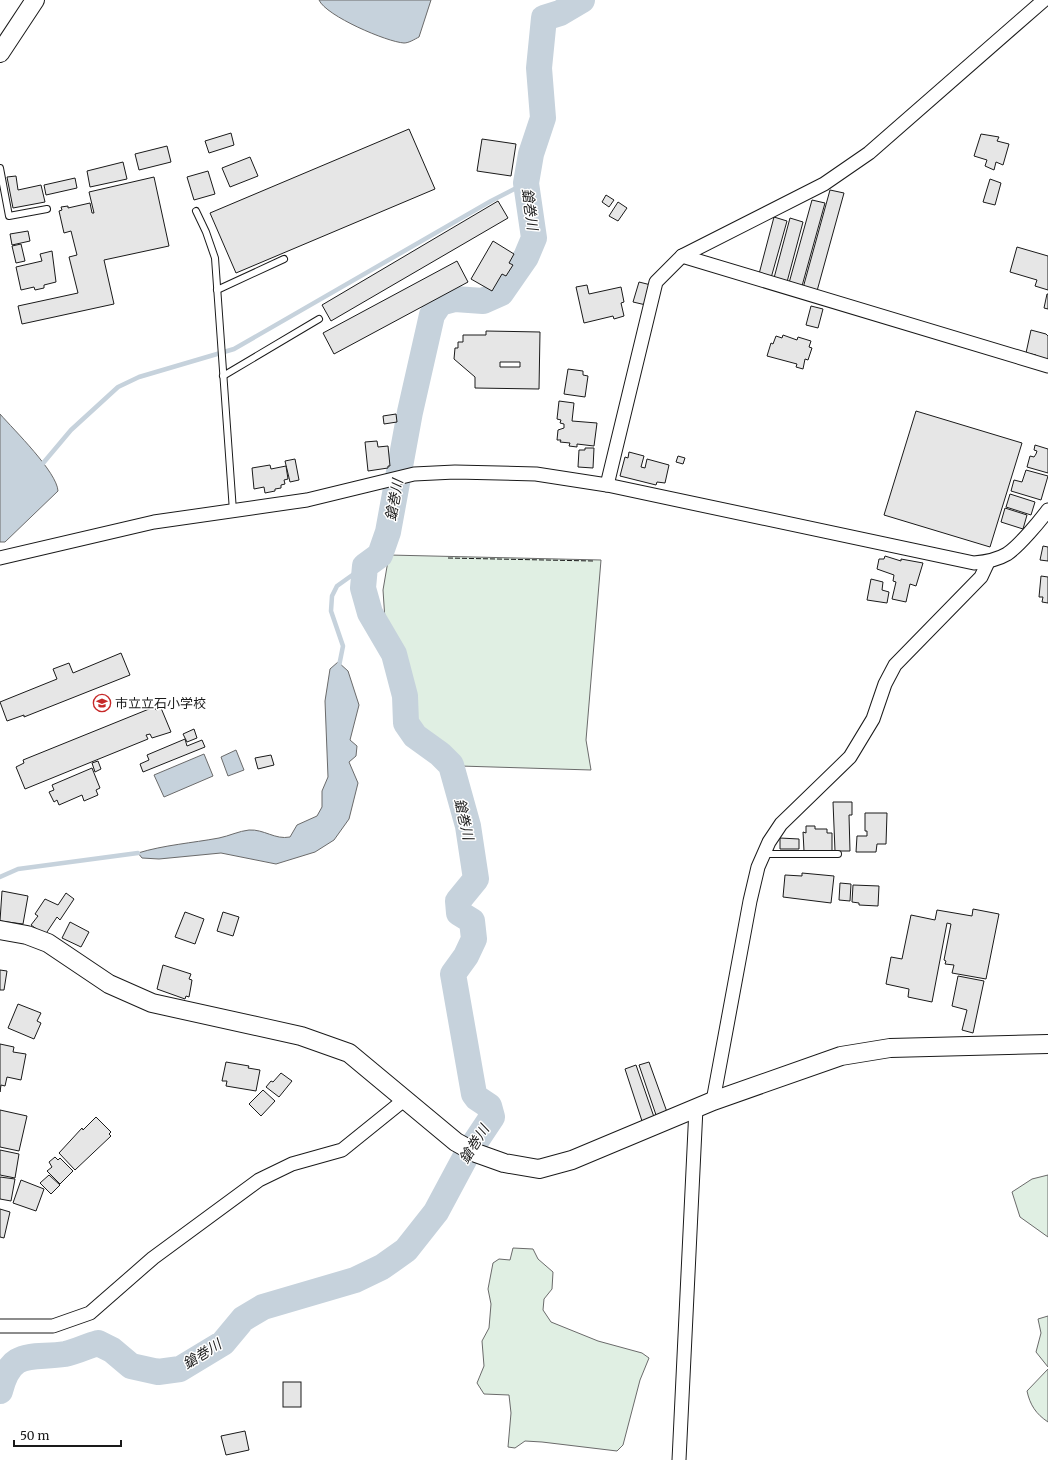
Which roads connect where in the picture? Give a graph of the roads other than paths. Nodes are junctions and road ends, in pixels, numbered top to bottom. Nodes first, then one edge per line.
1 (35, 0) edge
2 (1044, 0) edge
3 (0, 53) edge
4 (0, 168) edge
5 (48, 209) dead end
6 (196, 211) dead end
7 (682, 256) junction
8 (284, 259) dead end
9 (217, 290) junction
10 (318, 319) dead end
11 (1048, 366) edge
12 (223, 376) junction
13 (607, 485) junction
14 (1048, 510) edge
15 (233, 511) junction
16 (0, 558) edge
17 (988, 562) junction
18 (763, 854) junction
19 (838, 854) dead end
20 (0, 930) edge
21 (1048, 1044) edge
22 (404, 1100) junction
23 (713, 1101) junction
24 (696, 1108) junction
25 (0, 1326) edge
26 (679, 1460) edge

1 - 3 street
2 - 7 street
4 - 5 lane
6 - 9 lane
7 - 11 street
7 - 13 street
8 - 9 lane
9 - 12 lane
10 - 12 lane
12 - 15 lane
13 - 15 street
13 - 17 street
14 - 17 street
15 - 16 street
17 - 18 street
18 - 19 lane
18 - 23 street
20 - 22 street
21 - 23 street
22 - 24 street
22 - 25 street
23 - 24 street
24 - 26 street

